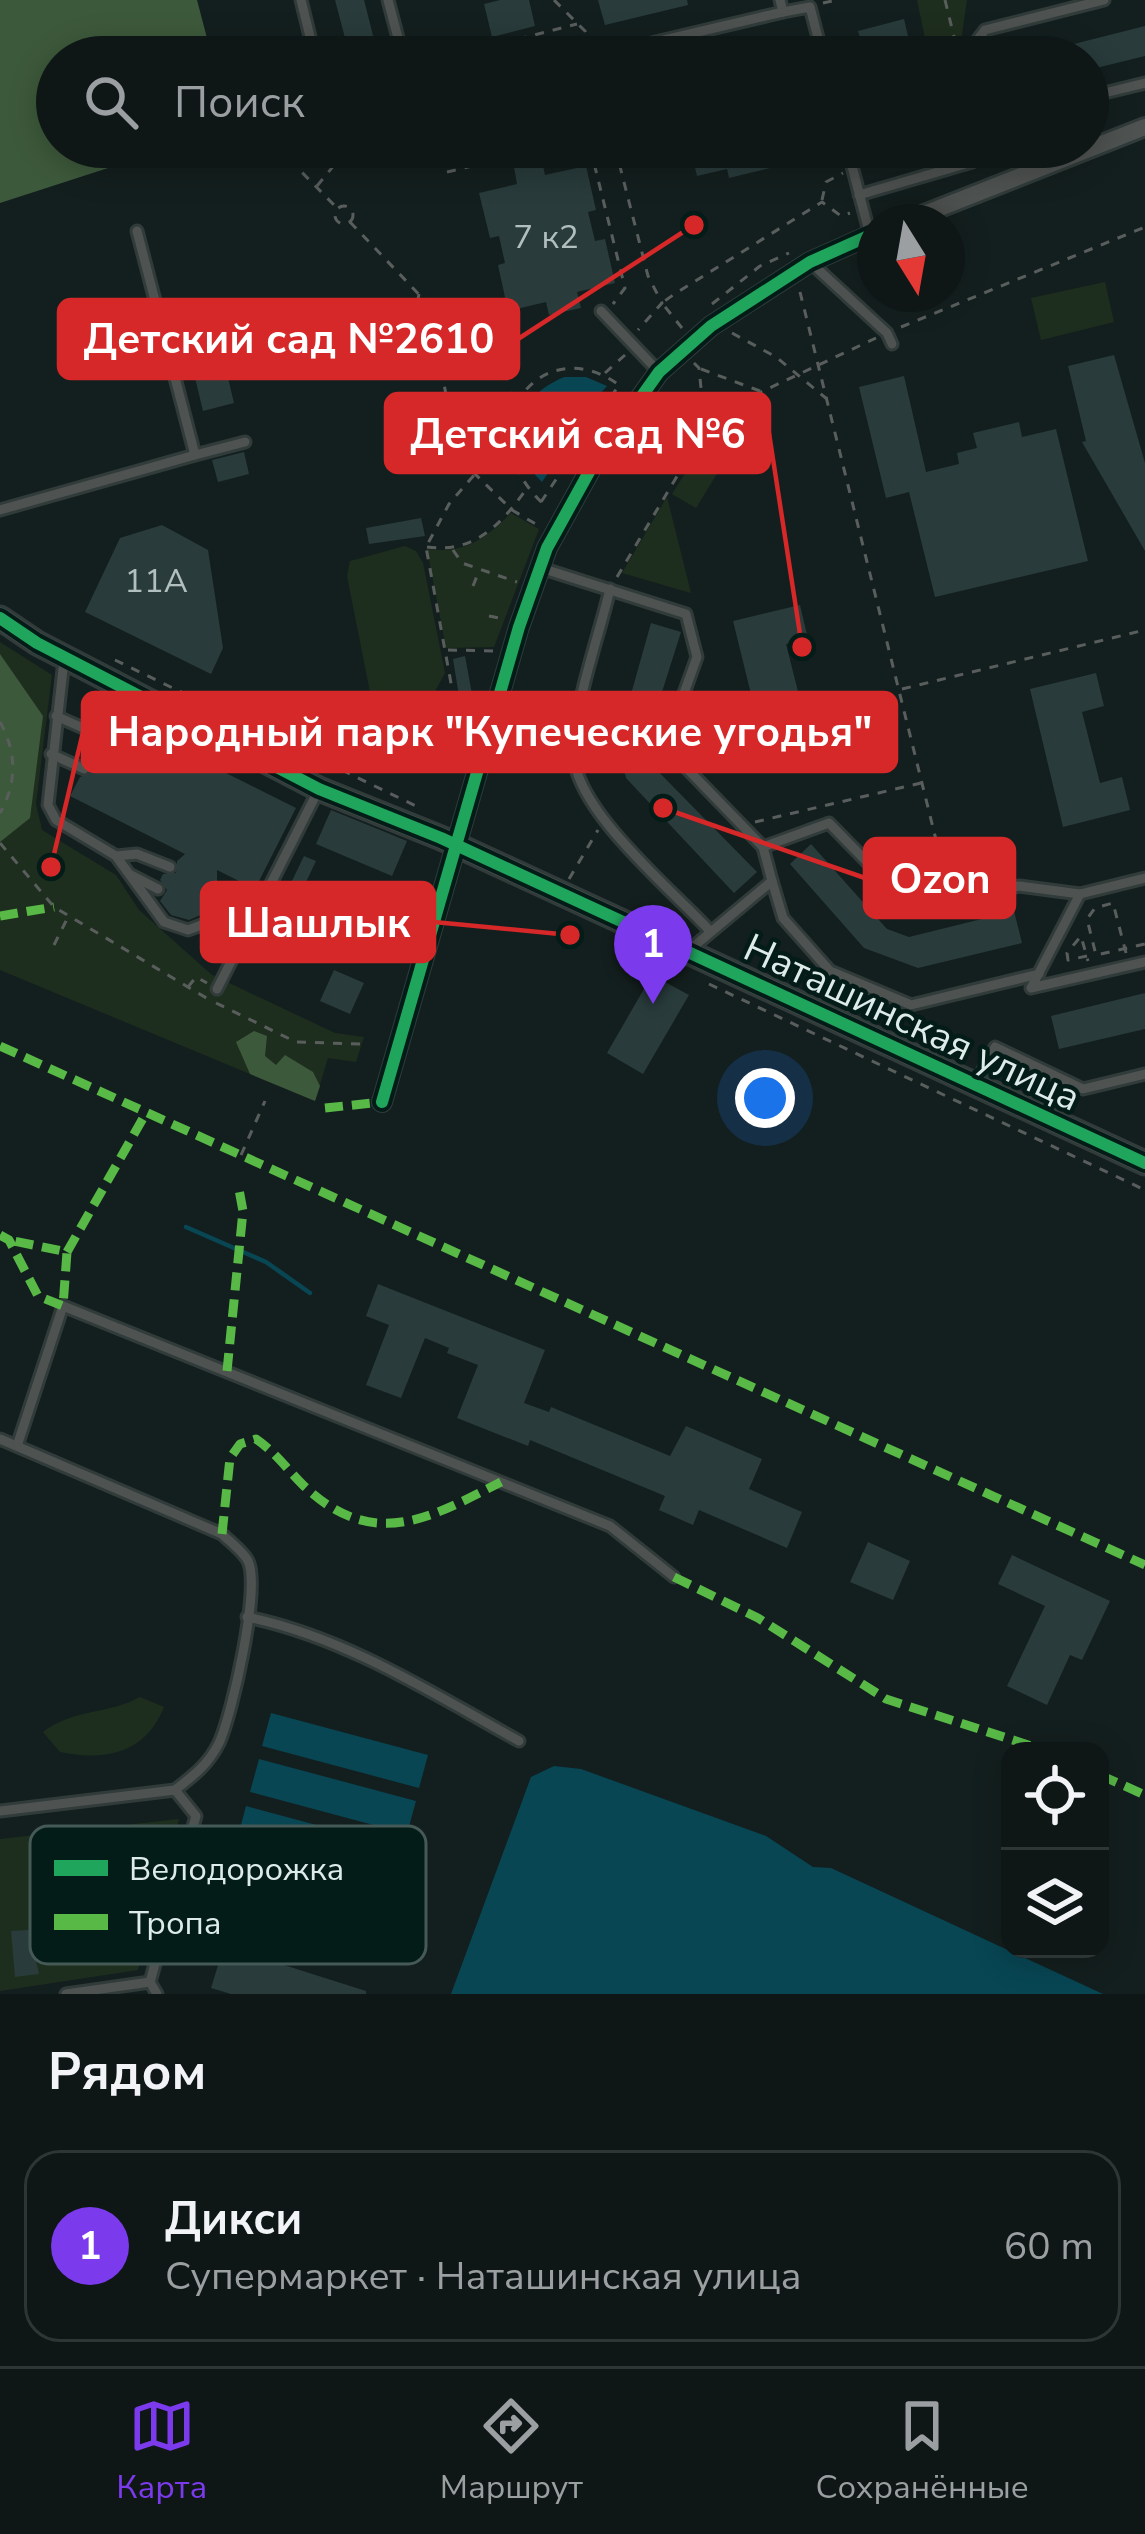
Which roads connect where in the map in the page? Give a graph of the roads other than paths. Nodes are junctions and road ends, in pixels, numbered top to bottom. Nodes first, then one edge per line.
1 (301, 0) edge
2 (388, 0) edge
3 (1104, 0) edge
4 (782, 6) edge
5 (310, 36) edge
6 (397, 36) edge
7 (671, 36) edge
8 (818, 36) edge
9 (981, 36) edge
10 (1145, 83) edge
11 (1109, 92) edge
12 (1145, 127) edge
13 (1109, 141) edge
14 (852, 168) edge
15 (951, 168) edge
16 (1041, 168) edge
17 (859, 195) junction
18 (861, 204) edge
19 (950, 204) edge
20 (137, 231) dead end
21 (857, 240) edge
22 (801, 261) junction
23 (601, 311) road end
24 (890, 339) road end
25 (654, 369) junction
26 (245, 442) dead end
27 (195, 454) junction
28 (0, 510) edge
29 (540, 567) junction
30 (610, 589) junction
31 (0, 618) edge
32 (65, 656) junction
33 (56, 716) junction
34 (101, 736) dead end
35 (51, 754) junction
36 (85, 769) dead end
37 (319, 789) junction
38 (459, 846) junction
39 (763, 847) junction
40 (116, 856) junction
41 (170, 867) dead end
42 (128, 874) junction
43 (1145, 878) edge
44 (772, 881) junction
45 (158, 890) dead end
46 (1080, 894) junction
47 (261, 903) junction
48 (709, 930) junction
49 (218, 950) dead end
50 (686, 953) junction
51 (234, 957) junction
52 (1145, 962) edge
53 (1039, 974) junction
54 (218, 989) dead end
55 (1145, 1074) edge
56 (975, 1085) junction
57 (382, 1102) dead end
58 (1145, 1163) edge
59 (0, 1438) edge
60 (16, 1446) junction
61 (674, 1577) dead end
62 (247, 1617) junction
63 (519, 1741) dead end
64 (175, 1790) junction
65 (0, 1811) edge
66 (193, 1826) edge
67 (155, 1964) edge
68 (150, 1982) junction
69 (66, 1994) edge
70 (157, 1994) edge

1 - 5 lane
2 - 6 lane
3 - 9 lane
4 - 7 lane
4 - 8 lane
10 - 11 lane
12 - 13 street
14 - 17 lane
15 - 17 lane
16 - 19 street
17 - 18 lane
20 - 27 lane
21 - 22 street
22 - 24 lane
22 - 25 street
23 - 25 lane
25 - 29 street
26 - 27 lane
27 - 28 lane
29 - 30 lane
29 - 38 street
30 - 39 lane
30 - 48 lane
31 - 32 street, Наташинская улица
32 - 33 lane
32 - 37 street, Наташинская улица
33 - 34 lane
33 - 35 lane
35 - 36 lane
35 - 40 lane
37 - 38 street, Наташинская улица
37 - 47 lane
38 - 50 street, Наташинская улица
38 - 57 street
39 - 44 lane
39 - 46 lane
40 - 41 lane
40 - 42 lane
42 - 45 lane
42 - 47 lane
43 - 46 lane
44 - 48 lane
44 - 53 lane
46 - 53 lane
47 - 51 lane
48 - 50 lane
49 - 51 lane
50 - 56 street, Наташинская улица
51 - 54 lane
52 - 53 lane
55 - 56 lane
56 - 58 street, Наташинская улица
59 - 60 lane
60 - 61 lane
60 - 62 lane
62 - 63 lane
62 - 64 lane
64 - 65 lane
64 - 66 lane
67 - 68 lane
68 - 69 lane
68 - 70 lane

